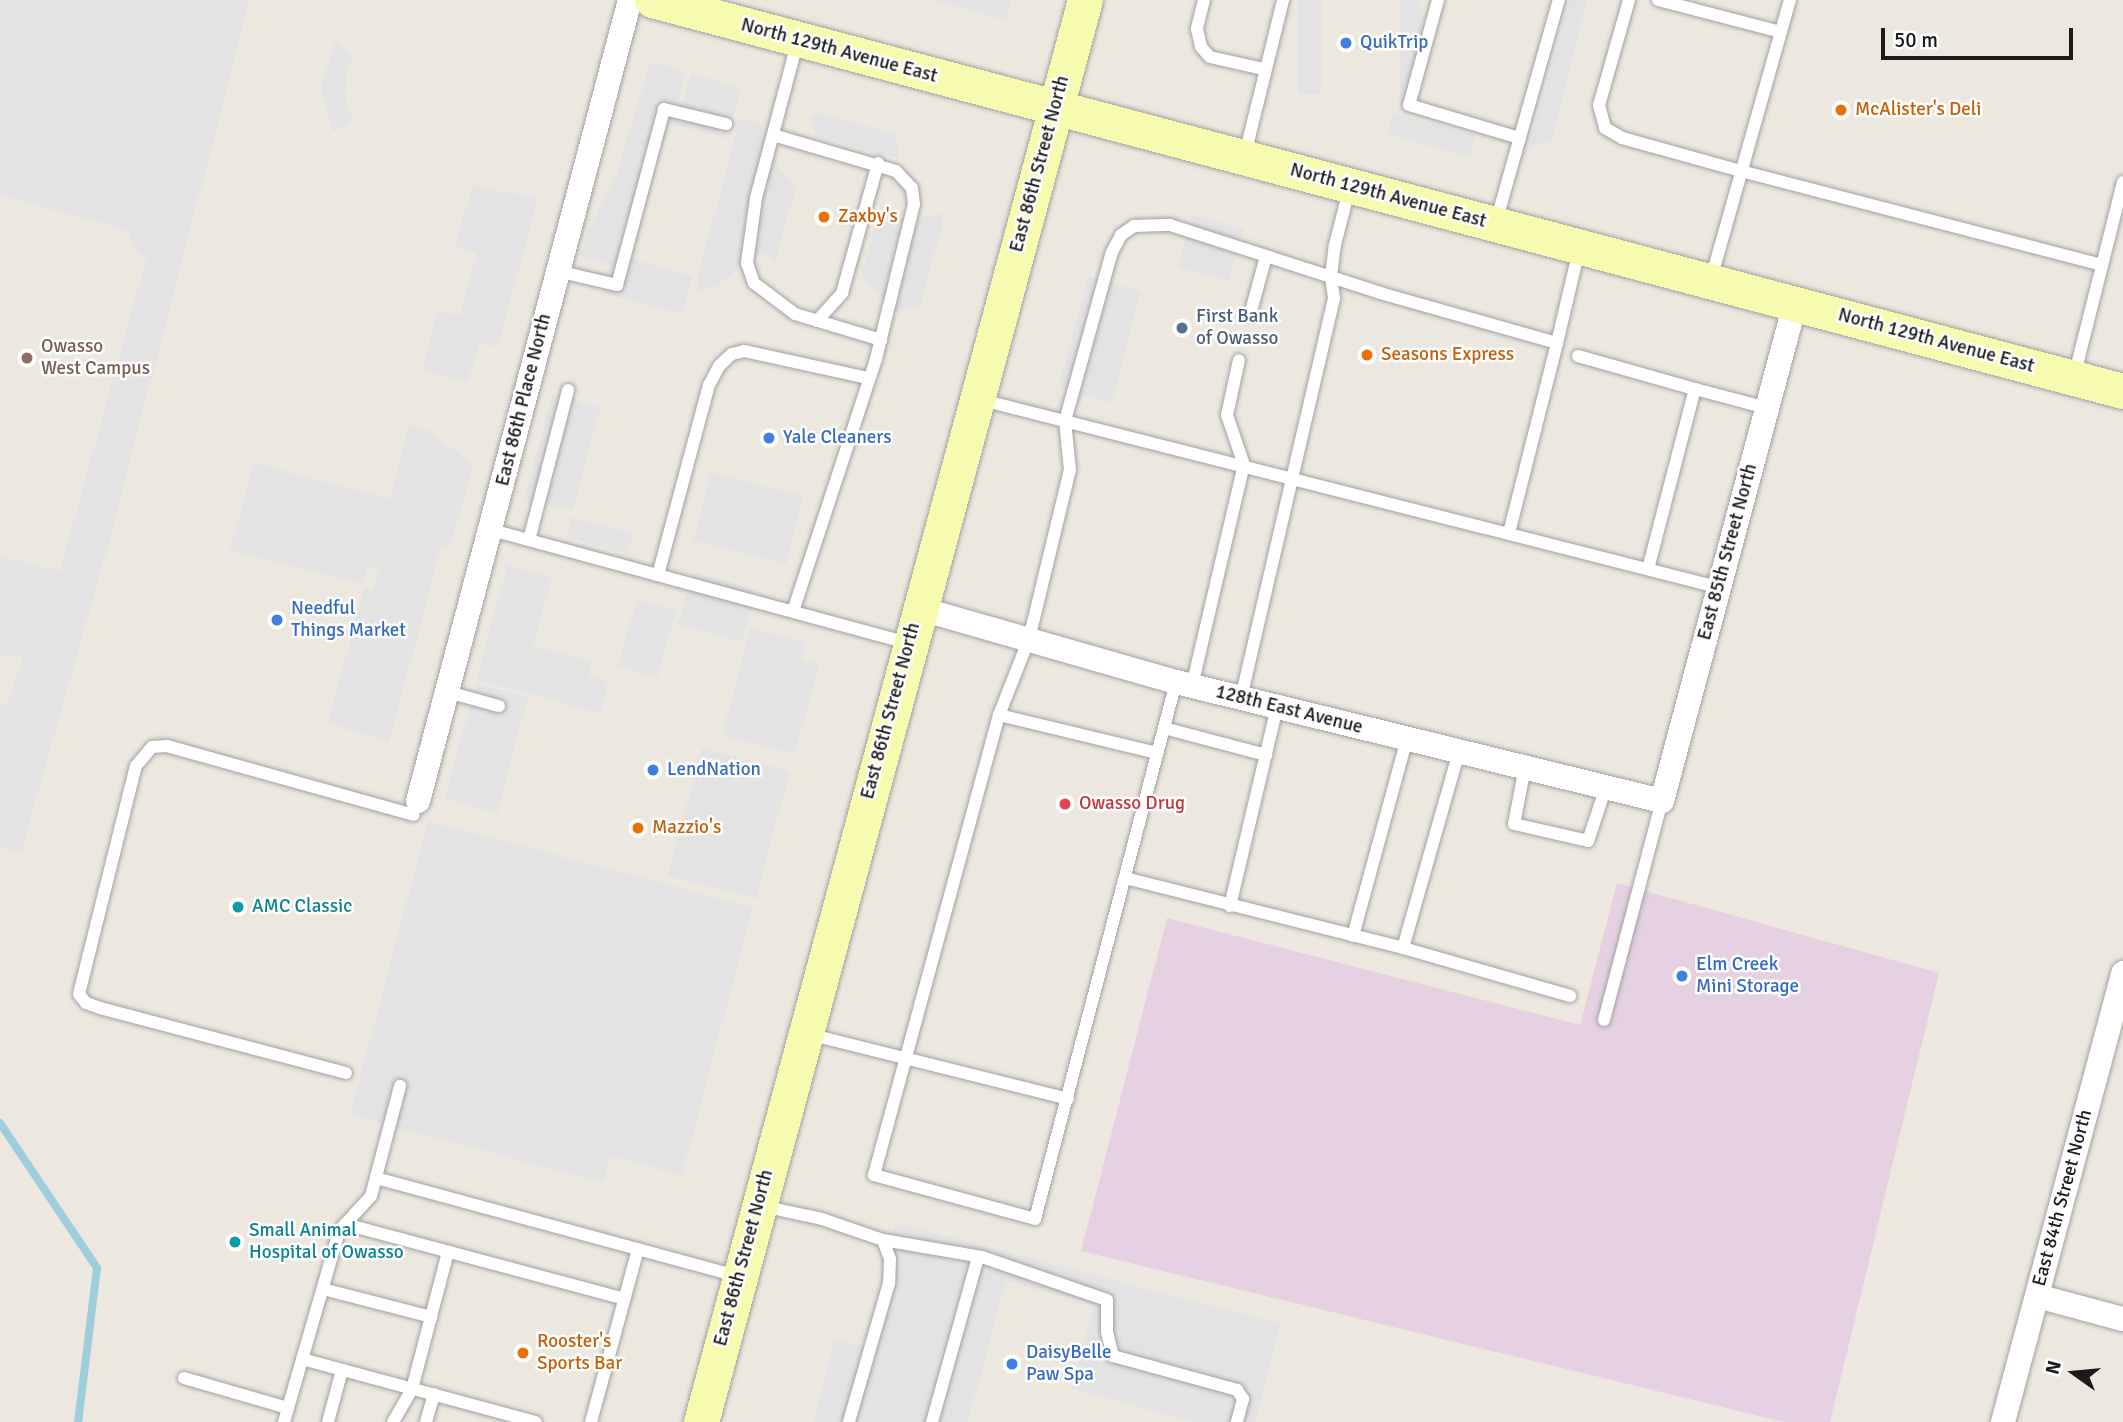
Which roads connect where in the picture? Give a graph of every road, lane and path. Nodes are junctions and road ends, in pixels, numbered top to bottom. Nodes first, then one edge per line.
1 (630, 0) edge
2 (652, 0) edge
3 (1085, 0) edge
4 (1205, 0) edge
5 (1283, 0) edge
6 (1438, 0) edge
7 (1559, 0) edge
8 (1629, 0) edge
9 (1658, 0) edge
10 (1790, 0) edge
11 (1781, 32) junction
12 (798, 39) junction
13 (1262, 69) junction
14 (1055, 109) junction
15 (726, 124) dead end
16 (773, 135) junction
17 (1520, 138) junction
18 (1244, 158) junction
19 (878, 163) junction
20 (1741, 171) junction
21 (2123, 182) edge
22 (1350, 186) junction
23 (1496, 224) junction
24 (1580, 246) junction
25 (1266, 256) junction
26 (2102, 265) junction
27 (556, 270) junction
28 (1331, 276) junction
29 (1711, 281) junction
30 (1795, 304) junction
31 (1250, 315) dead end
32 (817, 321) junction
33 (881, 340) junction
34 (1557, 342) junction
35 (1578, 356) dead end
36 (1239, 360) dead end
37 (2074, 377) junction
38 (868, 378) junction
39 (1695, 389) junction
40 (568, 390) dead end
41 (2123, 391) edge
42 (976, 398) junction
43 (1767, 408) junction
44 (1066, 421) junction
45 (1244, 465) junction
46 (1290, 476) junction
47 (492, 530) junction
48 (1509, 533) junction
49 (529, 540) junction
50 (1648, 569) junction
51 (658, 575) junction
52 (1717, 587) junction
53 (918, 608) junction
54 (793, 612) junction
55 (1029, 639) junction
56 (909, 643) junction
57 (1184, 684) junction
58 (448, 692) junction
59 (1241, 698) junction
60 (499, 706) dead end
61 (1277, 707) junction
62 (999, 715) junction
63 (1164, 728) junction
64 (1407, 739) junction
65 (1157, 752) junction
66 (1459, 752) junction
67 (1266, 755) junction
68 (1525, 768) junction
69 (1605, 787) junction
70 (1662, 801) junction
71 (416, 808) joint
72 (1125, 878) junction
73 (1230, 906) junction
74 (1353, 936) junction
75 (1403, 948) junction
76 (2123, 973) edge
77 (1570, 996) dead end
78 (1604, 1020) dead end
79 (805, 1033) junction
80 (906, 1057) junction
81 (346, 1073) dead end
82 (400, 1086) dead end
83 (1068, 1098) junction
84 (376, 1178) junction
85 (759, 1205) junction
86 (345, 1224) junction
87 (883, 1240) junction
88 (638, 1249) junction
89 (449, 1252) junction
90 (978, 1257) junction
91 (740, 1276) junction
92 (323, 1289) junction
93 (2037, 1296) junction
94 (624, 1300) junction
95 (431, 1317) junction
96 (2123, 1319) edge
97 (302, 1359) junction
98 (342, 1370) junction
99 (184, 1378) dead end
100 (412, 1388) junction
101 (434, 1394) junction
102 (288, 1408) junction
103 (284, 1422) edge
104 (328, 1422) edge
105 (393, 1422) edge
106 (426, 1422) edge
107 (536, 1422) edge
108 (591, 1422) edge
109 (701, 1422) edge
110 (849, 1422) edge
111 (932, 1422) edge
112 (1237, 1422) edge
113 (2003, 1422) edge

1 - 27 street, East 86th Place North
2 - 12 main road, North 129th Avenue East
3 - 14 main road, East 86th Street North
4 - 13 lane
5 - 13 lane
6 - 17 lane
7 - 17 lane
8 - 20 lane
9 - 11 lane
10 - 11 lane
11 - 20 lane
12 - 14 main road, North 129th Avenue East
12 - 16 lane
13 - 18 lane
14 - 18 main road, North 129th Avenue East
14 - 42 main road, East 86th Street North
15 - 27 lane
16 - 19 lane
16 - 32 lane
17 - 23 lane
18 - 22 main road, North 129th Avenue East
19 - 32 lane
19 - 33 lane
20 - 26 lane
20 - 29 lane
21 - 26 lane
22 - 23 main road, North 129th Avenue East
22 - 28 lane
23 - 24 main road, North 129th Avenue East
24 - 29 main road, North 129th Avenue East
24 - 34 lane
25 - 28 lane
25 - 31 lane
25 - 44 lane
26 - 37 lane
27 - 47 street, East 86th Place North
28 - 34 lane
28 - 46 lane
29 - 30 main road, North 129th Avenue East
30 - 37 main road, North 129th Avenue East
30 - 43 street, East 85th Street North
32 - 33 lane
33 - 38 lane
34 - 48 lane
35 - 39 lane
36 - 45 lane
37 - 41 main road, North 129th Avenue East
38 - 51 lane
38 - 54 lane
39 - 43 lane
39 - 50 lane
40 - 49 lane
42 - 44 lane
42 - 53 main road, East 86th Street North
43 - 52 street, East 85th Street North
44 - 45 lane
44 - 55 lane
45 - 46 lane
45 - 57 lane
46 - 48 lane
46 - 59 lane
47 - 49 lane
47 - 58 street, East 86th Place North
48 - 50 lane
49 - 51 lane
50 - 52 lane
51 - 54 lane
52 - 70 street, East 85th Street North
53 - 55 street, 128th East Avenue
53 - 56 main road, East 86th Street North
54 - 56 lane
55 - 57 street, 128th East Avenue
55 - 62 lane
56 - 79 main road, East 86th Street North
57 - 59 street, 128th East Avenue
57 - 63 lane
58 - 60 lane
58 - 71 street, East 86th Place North
59 - 61 street, 128th East Avenue
61 - 64 street, 128th East Avenue
61 - 67 lane
62 - 65 lane
62 - 80 lane
63 - 65 lane
63 - 67 lane
64 - 66 street, 128th East Avenue
64 - 74 lane
65 - 72 lane
66 - 68 street, 128th East Avenue
66 - 75 lane
67 - 73 lane
68 - 69 street, 128th East Avenue
68 - 69 lane
69 - 70 street, 128th East Avenue
70 - 78 lane
71 - 81 lane
72 - 73 lane
72 - 83 lane
73 - 74 lane
74 - 75 lane
75 - 77 lane
76 - 93 street, East 84th Street North
79 - 80 lane
79 - 85 main road, East 86th Street North
80 - 83 lane
80 - 83 lane
82 - 84 lane
84 - 86 lane
84 - 88 lane
85 - 87 lane
85 - 91 main road, East 86th Street North
86 - 89 lane
86 - 92 lane
87 - 90 lane
87 - 110 lane
88 - 91 lane
88 - 94 lane
89 - 94 lane
89 - 95 lane
90 - 111 lane
90 - 112 lane
91 - 109 main road, East 86th Street North
92 - 95 lane
92 - 97 lane
93 - 96 street
93 - 113 street, East 84th Street North
94 - 108 lane
95 - 100 lane
97 - 98 lane
97 - 102 lane
98 - 100 lane
98 - 104 lane
99 - 102 lane
100 - 101 lane
100 - 105 lane
101 - 106 lane
101 - 107 lane
102 - 103 lane

